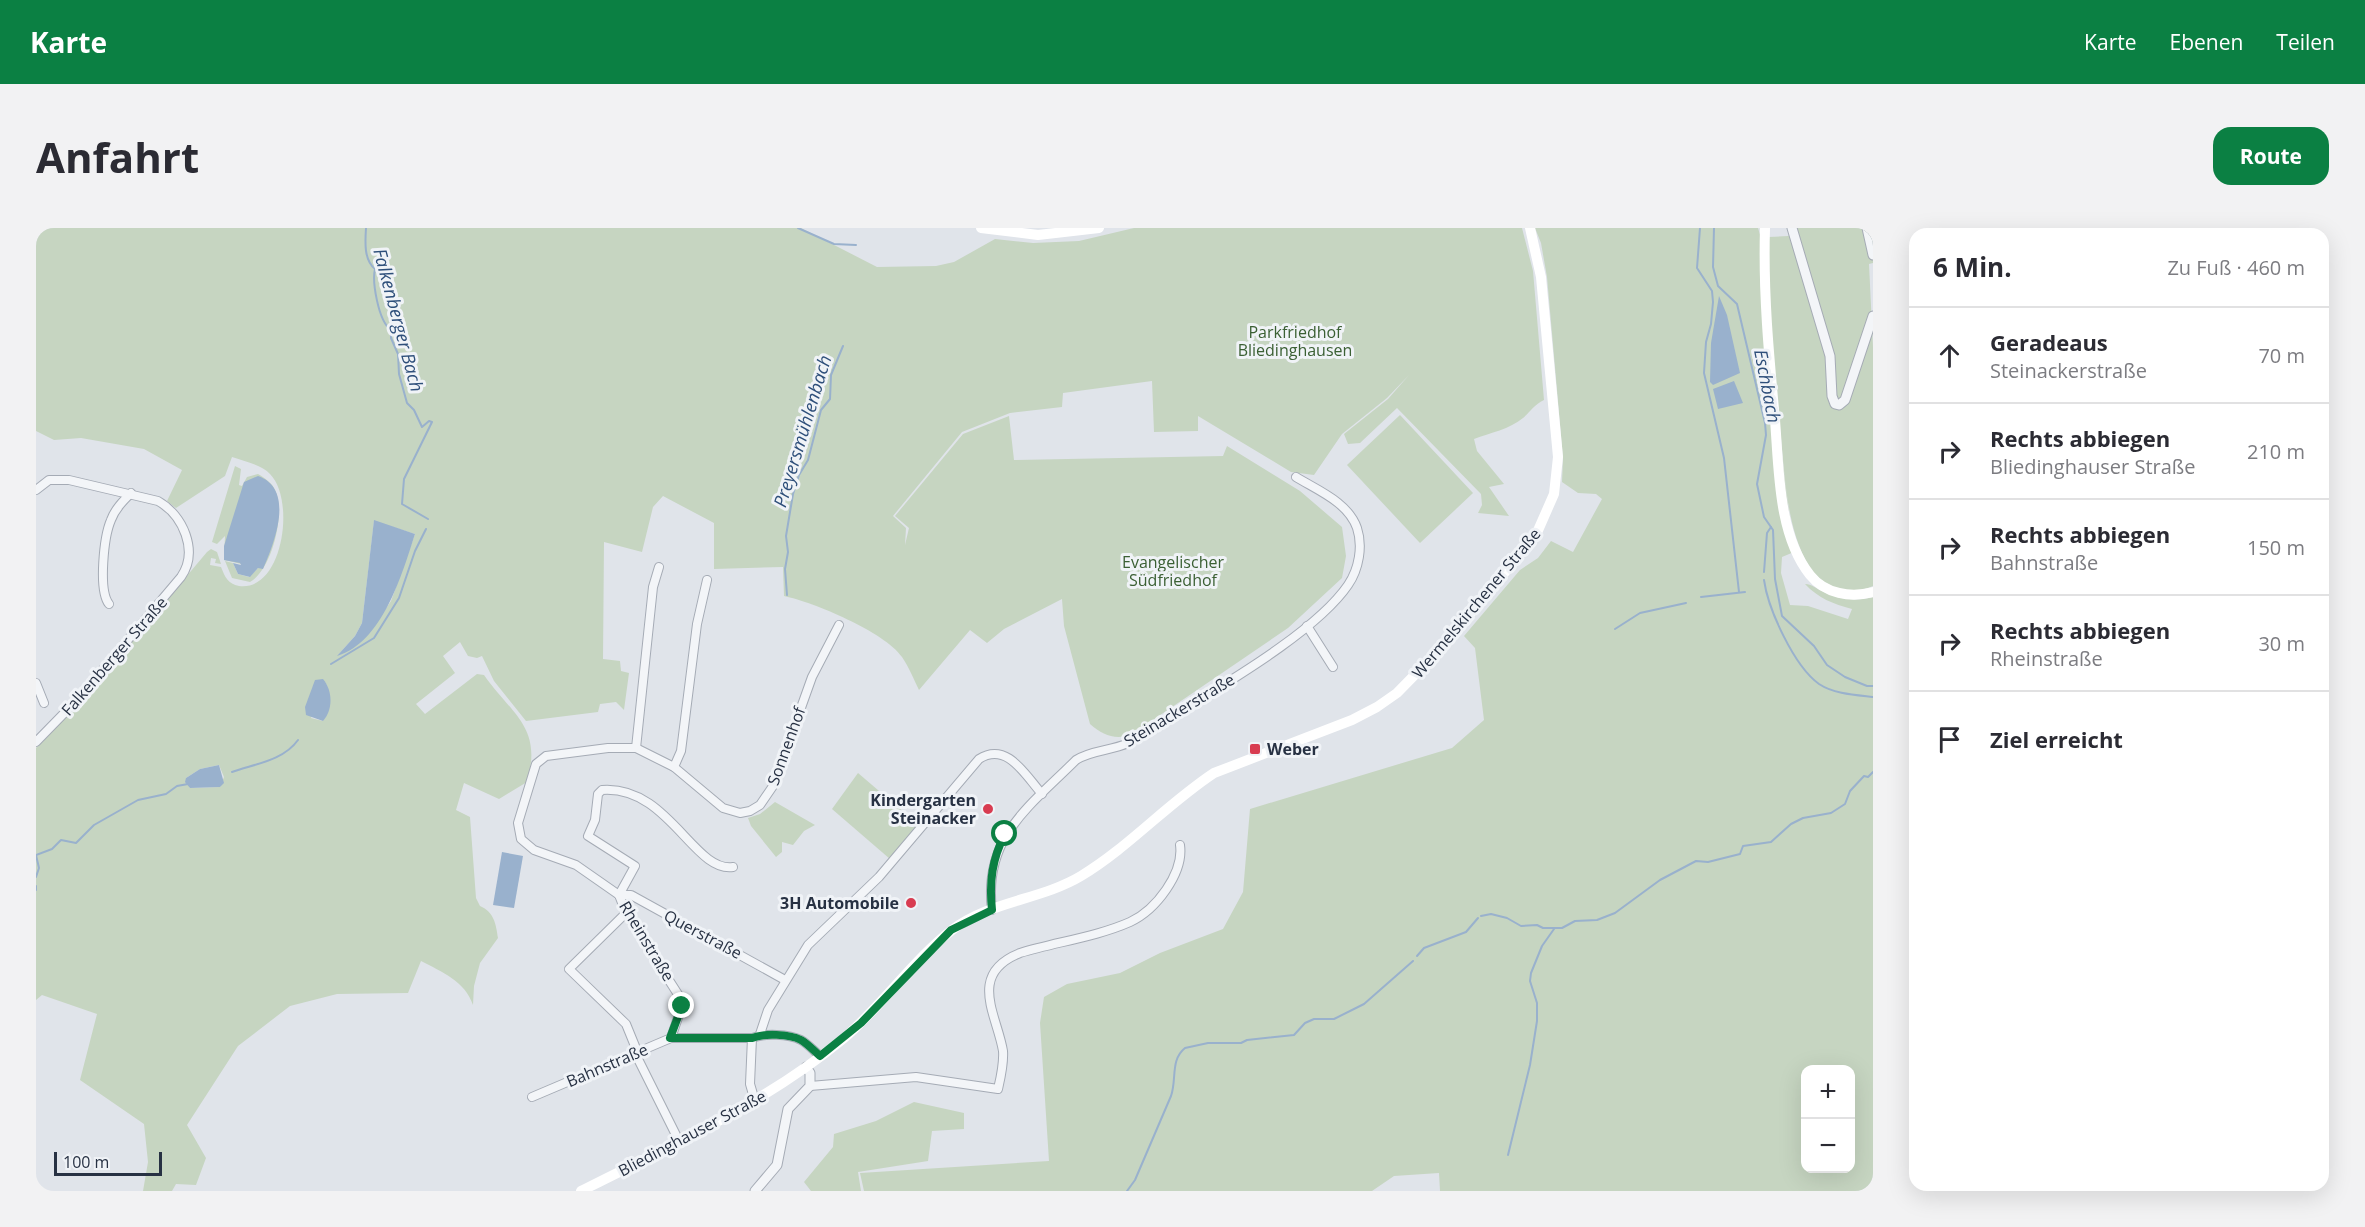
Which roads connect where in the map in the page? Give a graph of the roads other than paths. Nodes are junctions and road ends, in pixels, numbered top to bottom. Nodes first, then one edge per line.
1 (981, 228) edge
2 (1099, 228) edge
3 (1530, 228) edge
4 (1765, 228) edge
5 (1792, 228) edge
6 (1867, 228) edge
7 (1873, 255) edge
8 (1873, 316) edge
9 (1296, 477) dead end
10 (36, 490) edge
11 (131, 493) junction
12 (659, 567) dead end
13 (707, 580) dead end
14 (1873, 592) edge
15 (109, 604) dead end
16 (839, 625) dead end
17 (1306, 626) junction
18 (1333, 667) dead end
19 (36, 683) edge
20 (44, 704) dead end
21 (36, 742) edge
22 (636, 748) junction
23 (540, 759) joint
24 (674, 767) junction
25 (1042, 794) junction
26 (1180, 845) dead end
27 (732, 867) dead end
28 (620, 895) junction
29 (992, 910) junction
30 (626, 913) junction
31 (784, 980) junction
32 (756, 1036) junction
33 (670, 1038) junction
34 (636, 1052) junction
35 (820, 1056) junction
36 (806, 1067) junction
37 (810, 1086) junction
38 (532, 1097) dead end
39 (755, 1101) junction
40 (680, 1141) junction
41 (581, 1191) edge
42 (755, 1191) edge

1 - 2 main road
3 - 29 main road, Wermelskirchener Straße
4 - 14 main road
5 - 8 street
6 - 7 street
9 - 17 street, Steinackerstraße
10 - 11 street
11 - 15 street
11 - 21 street, Falkenberger Straße
12 - 22 street
13 - 24 street
16 - 24 street, Sonnenhof
17 - 18 street
17 - 25 street, Steinackerstraße
19 - 20 street
22 - 23 street, Sonnenhof
22 - 24 street, Sonnenhof
23 - 28 street, Rheinstraße
25 - 29 street, Steinackerstraße
25 - 31 street
26 - 37 street
27 - 28 street
28 - 30 street, Rheinstraße
28 - 31 street, Querstraße
29 - 35 main road, Bliedinghauser Straße
30 - 33 street, Rheinstraße
30 - 34 street
31 - 32 street
32 - 33 street, Bahnstraße
32 - 35 street, Bahnstraße
32 - 39 street
33 - 34 street, Bahnstraße
34 - 38 street, Bahnstraße
34 - 40 street
35 - 36 main road, Bliedinghauser Straße
36 - 37 street
36 - 39 main road, Bliedinghauser Straße
37 - 42 street
39 - 40 main road, Bliedinghauser Straße
40 - 41 main road, Bliedinghauser Straße

